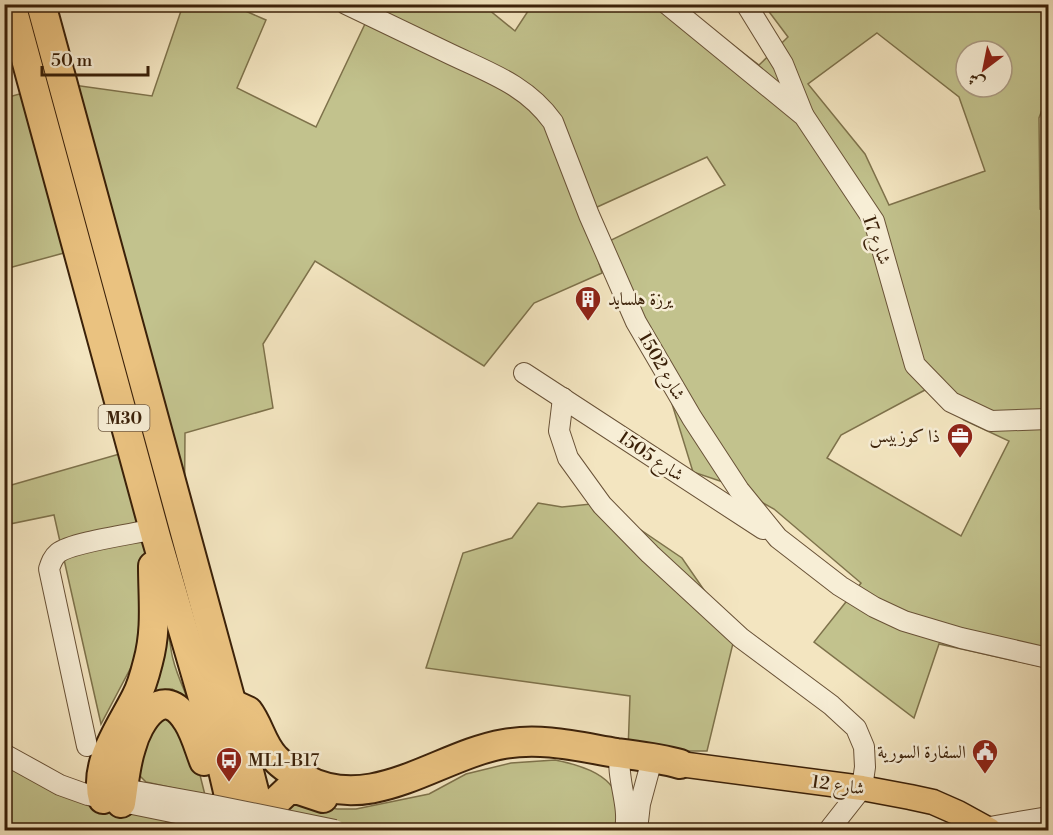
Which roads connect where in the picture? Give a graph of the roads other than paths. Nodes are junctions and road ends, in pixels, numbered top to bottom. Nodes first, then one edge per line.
1 (11, 4) edge
2 (41, 4) edge
3 (346, 4) edge
4 (667, 4) edge
5 (747, 4) edge
6 (50, 18) edge
7 (4, 24) edge
8 (27, 63) junction
9 (804, 116) junction
10 (524, 373) dead end
11 (563, 398) junction
12 (1048, 419) edge
13 (155, 533) junction
14 (778, 538) junction
15 (1048, 658) edge
16 (232, 705) junction
17 (87, 746) dead end
18 (4, 754) edge
19 (619, 759) junction
20 (651, 762) junction
21 (680, 764) joint
22 (862, 788) junction
23 (112, 794) junction
24 (1048, 818) edge
25 (240, 825) edge
26 (987, 829) edge
27 (335, 831) edge
28 (625, 831) edge
29 (637, 831) edge
30 (829, 831) edge

1 - 8 highway, M30
2 - 6 highway, M30
3 - 14 street, شارع 1502
4 - 9 street, شارع 17
5 - 9 street
6 - 16 highway, M30
7 - 8 street
8 - 13 highway, M30
9 - 12 street, شارع 17
10 - 11 street, شارع 1505
11 - 14 street, شارع 1505
11 - 22 street
13 - 17 street
13 - 23 highway
13 - 25 highway, M30
14 - 15 street, شارع 1502
16 - 19 highway
16 - 25 highway, M30
18 - 23 street
19 - 20 highway
19 - 25 highway
19 - 28 street
20 - 21 highway
20 - 29 street
21 - 22 main road, شارع 12
22 - 26 main road, شارع 12
22 - 30 street
23 - 25 street
23 - 25 highway
24 - 26 street
25 - 27 street, bridge

